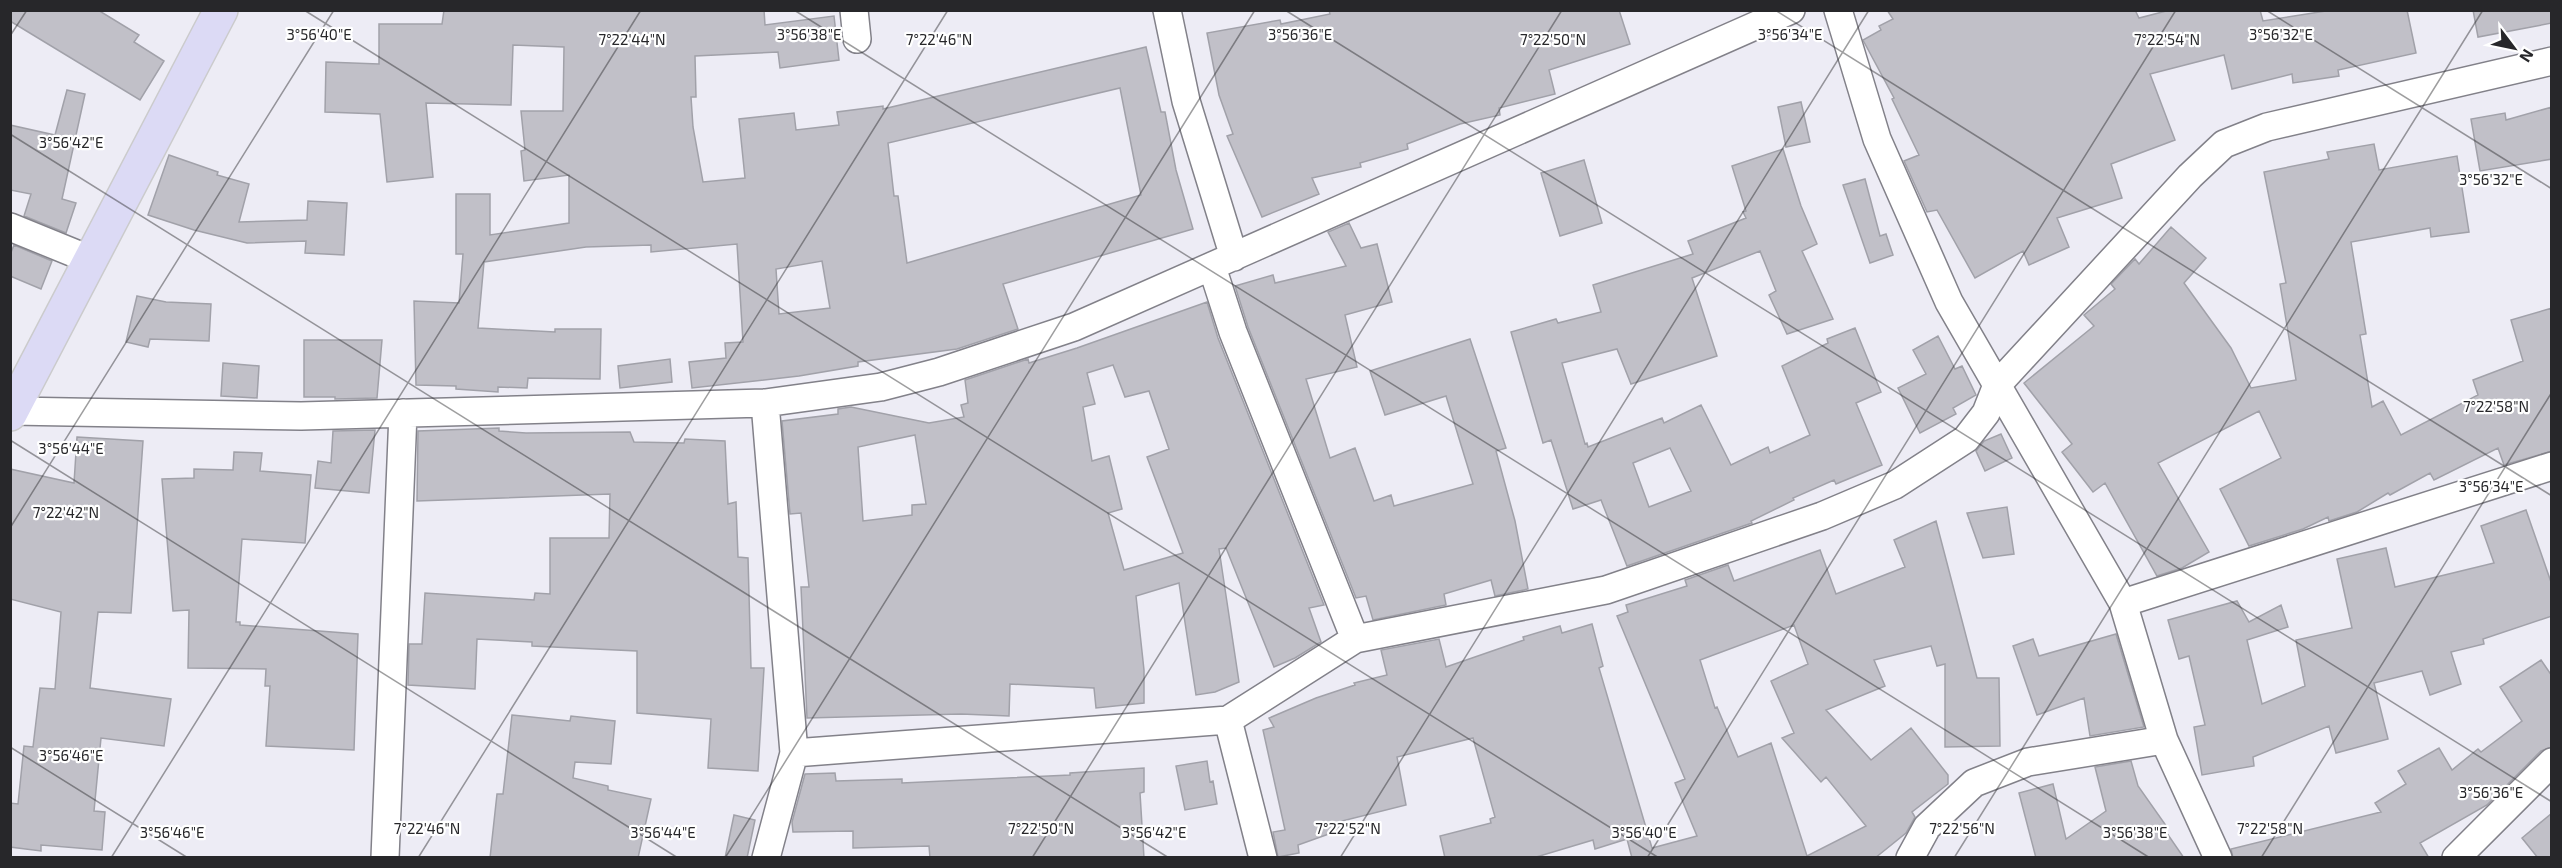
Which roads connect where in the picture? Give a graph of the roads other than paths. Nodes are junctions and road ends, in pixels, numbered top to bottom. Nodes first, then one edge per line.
1 (221, 10) edge
2 (854, 10) edge
3 (1791, 10) edge
4 (1838, 10) edge
5 (1173, 12) edge
6 (857, 39) dead end
7 (2552, 61) edge
8 (10, 227) edge
9 (91, 260) junction
10 (1223, 262) junction
11 (1997, 385) junction
12 (765, 403) junction
13 (403, 412) junction
14 (11, 413) edge
15 (2552, 466) edge
16 (2122, 603) junction
17 (1355, 639) junction
18 (1228, 720) junction
19 (2164, 740) junction
20 (794, 753) junction
21 (2552, 762) edge
22 (385, 858) edge
23 (766, 858) edge
24 (1263, 858) edge
25 (1910, 858) edge
26 (2218, 858) edge
27 (2456, 858) edge

1 - 9 main road
2 - 6 street
3 - 10 street
4 - 11 street
5 - 10 street
7 - 11 street
8 - 9 street
9 - 14 main road
10 - 12 street
10 - 17 street
11 - 16 street
11 - 17 street
12 - 13 street
12 - 20 street
13 - 14 street
13 - 22 street
15 - 16 street
16 - 19 street
17 - 18 street
18 - 20 street
18 - 24 street
19 - 25 street
19 - 26 street
20 - 23 street
21 - 27 street

